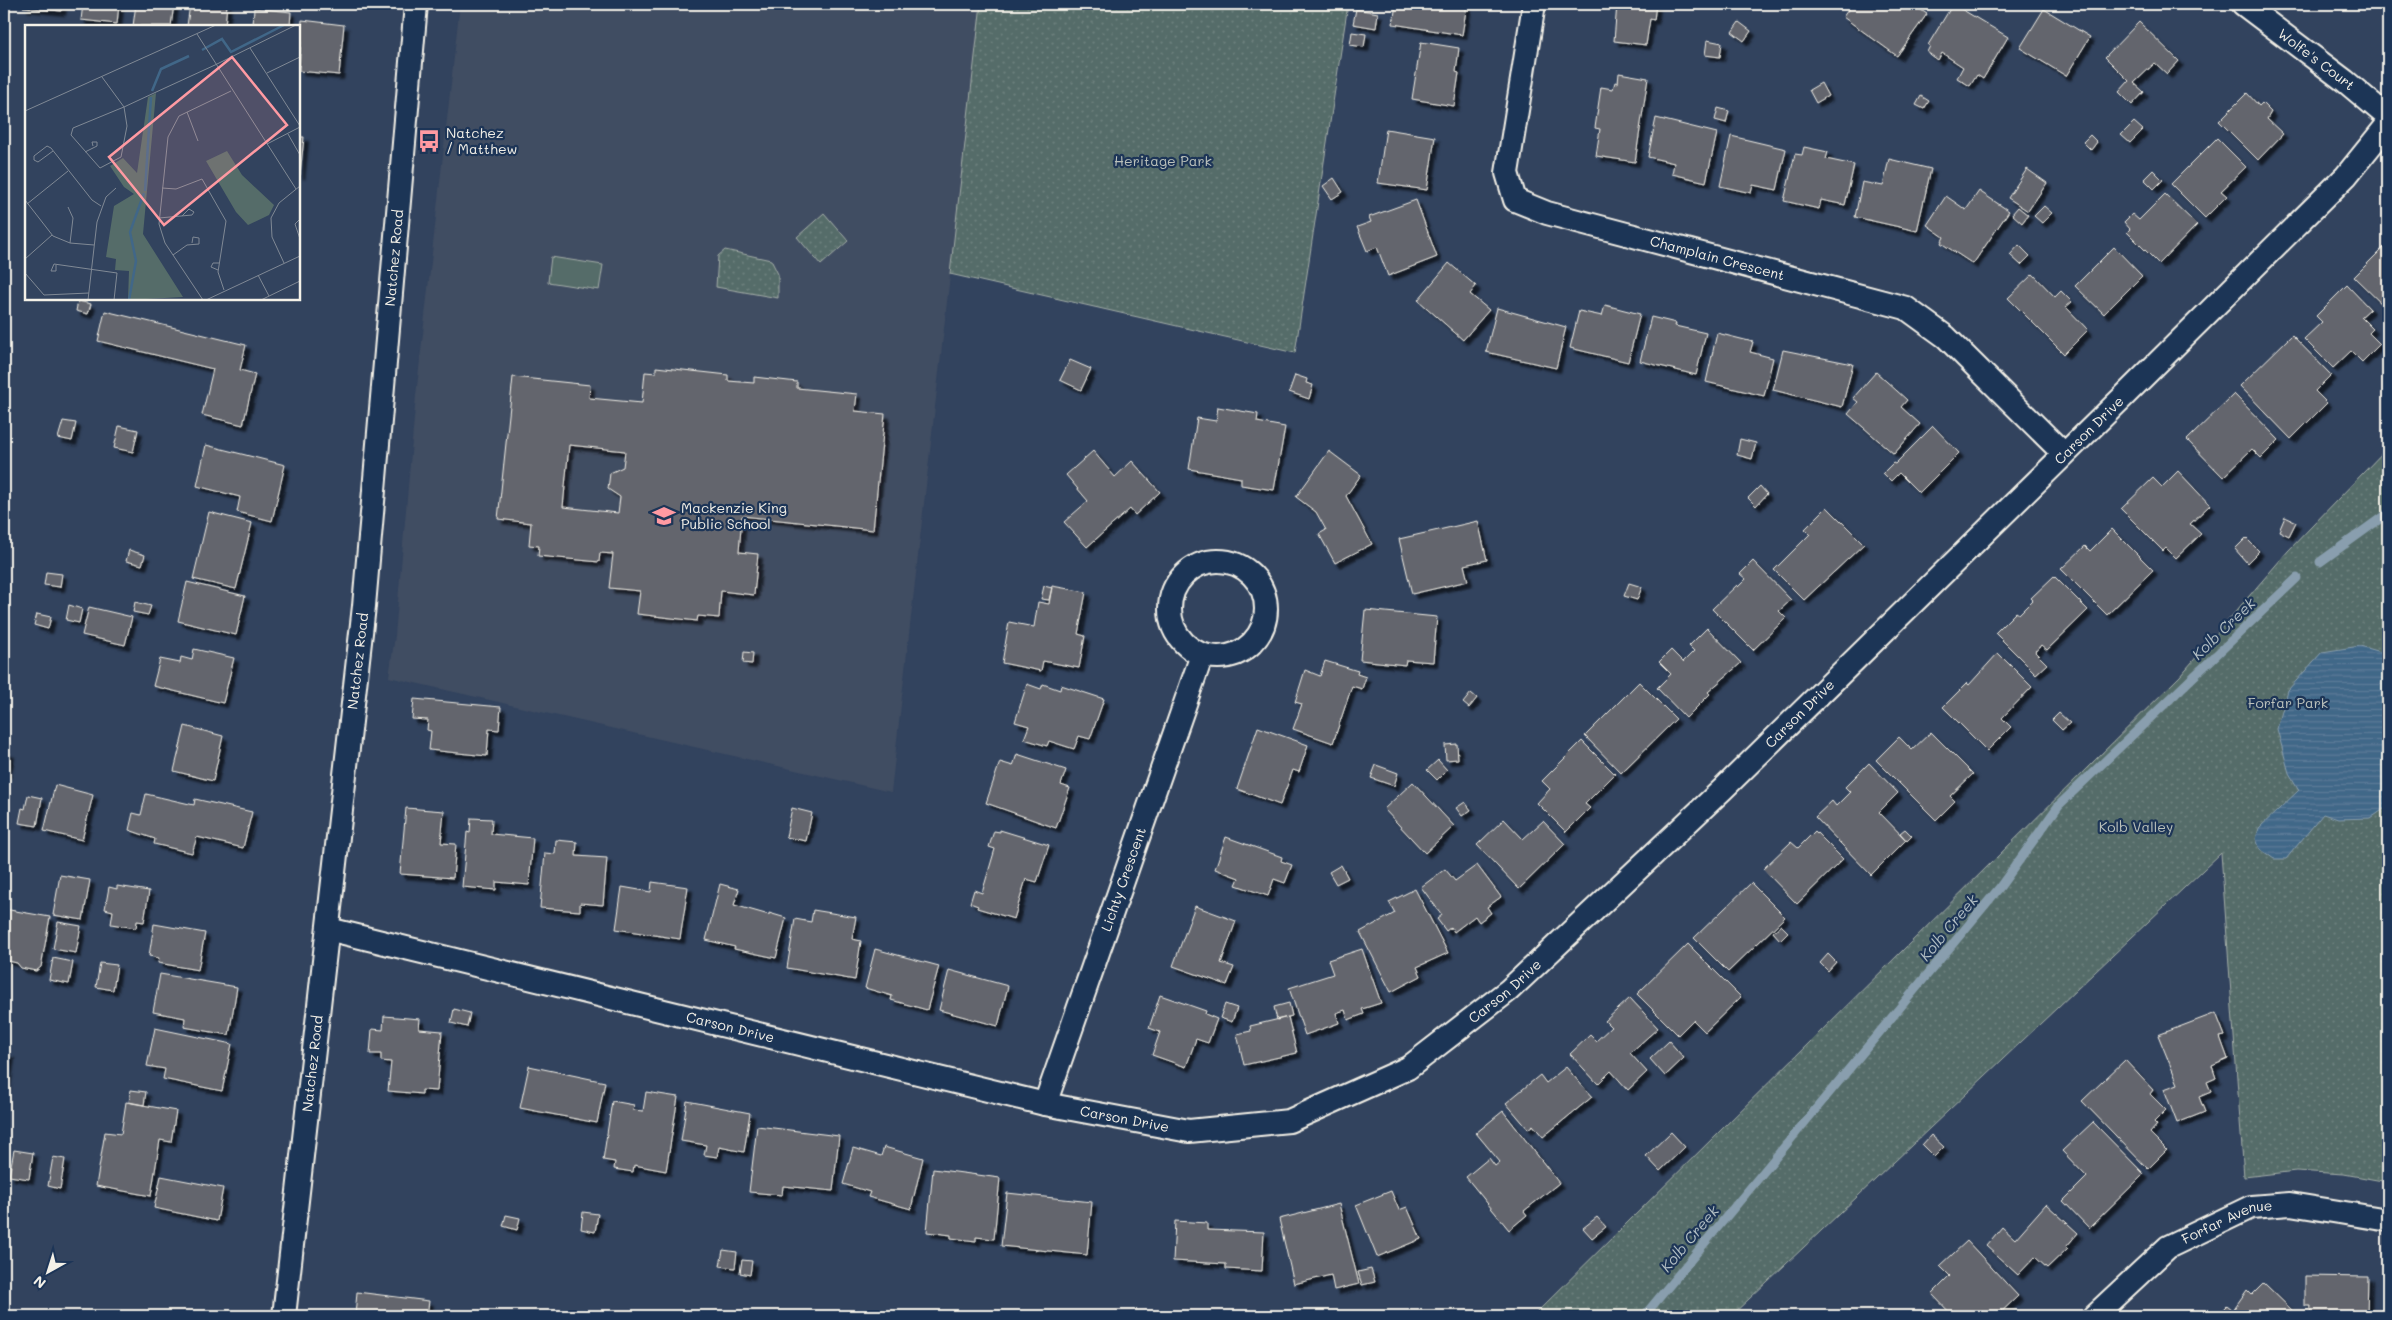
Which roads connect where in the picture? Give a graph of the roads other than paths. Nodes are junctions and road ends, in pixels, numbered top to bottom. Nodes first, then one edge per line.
1 (416, 4) edge
2 (1534, 4) edge
3 (2243, 4) edge
4 (2388, 117) edge
5 (2388, 124) edge
6 (2064, 454) junction
7 (1202, 655) junction
8 (328, 929) junction
9 (1045, 1104) junction
10 (2388, 1220) edge
11 (284, 1316) edge
12 (2094, 1316) edge

1 - 8 street, Natchez Road
2 - 6 street, Champlain Crescent
3 - 4 street, Wolfe's Court
5 - 6 street, Carson Drive
6 - 9 street, Carson Drive
7 - 7 street
7 - 9 street, Lichty Crescent
8 - 9 street, Carson Drive
8 - 11 street, Natchez Road
10 - 12 street, Forfar Avenue

